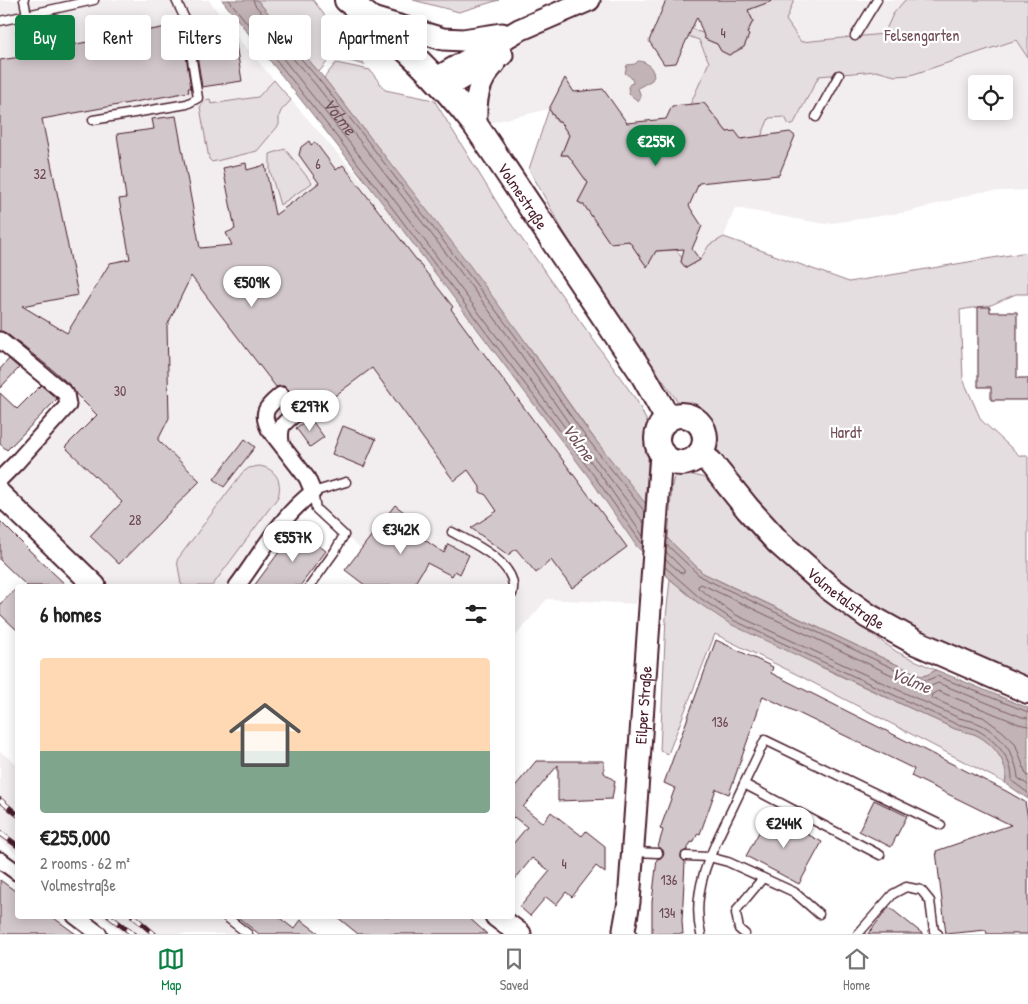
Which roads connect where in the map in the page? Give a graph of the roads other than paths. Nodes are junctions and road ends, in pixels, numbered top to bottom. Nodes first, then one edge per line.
1 (24, 0) edge
2 (94, 0) edge
3 (176, 0) edge
4 (347, 0) edge
5 (877, 0) edge
6 (587, 1) edge
7 (27, 15) joint
8 (366, 15) edge
9 (15, 18) edge
10 (0, 21) edge
11 (519, 30) junction
12 (427, 34) edge
13 (855, 36) dead end
14 (501, 56) junction
15 (416, 60) edge
16 (839, 74) dead end
17 (440, 84) junction
18 (816, 118) dead end
19 (93, 120) dead end
20 (476, 126) junction
21 (0, 340) edge
22 (281, 395) dead end
23 (295, 414) dead end
24 (668, 419) junction
25 (281, 443) junction
26 (700, 454) junction
27 (664, 465) junction
28 (0, 479) edge
29 (346, 482) dead end
30 (313, 492) junction
31 (0, 494) edge
32 (452, 532) dead end
33 (93, 584) edge
34 (238, 584) edge
35 (311, 584) edge
36 (513, 584) edge
37 (1028, 691) edge
38 (744, 784) junction
39 (941, 825) dead end
40 (633, 852) junction
41 (658, 853) dead end
42 (880, 855) dead end
43 (686, 856) dead end
44 (709, 857) junction
45 (0, 860) edge
46 (15, 871) edge
47 (763, 878) junction
48 (819, 914) dead end
49 (79, 919) edge
50 (229, 919) edge
51 (500, 919) edge
52 (622, 933) edge
53 (99, 934) edge
54 (248, 934) edge
55 (520, 934) edge
56 (701, 934) edge
57 (745, 934) edge
58 (858, 934) edge
59 (938, 934) edge

1 - 7 lane
2 - 7 lane
3 - 19 lane
4 - 8 main road, Volmestraße
5 - 13 lane
6 - 11 street
6 - 14 street
9 - 10 lane
11 - 12 street
11 - 17 street
14 - 17 street
14 - 20 street
15 - 17 main road, Volmestraße
16 - 18 lane
17 - 20 main road, Volmestraße
20 - 24 main road, Volmestraße
21 - 28 street
22 - 25 street
23 - 25 street
24 - 26 main road
24 - 27 main road
25 - 30 street
26 - 27 main road
26 - 37 main road, Volmetalstraße
27 - 40 street, Eilper Straße
29 - 30 lane
30 - 34 street
30 - 35 lane
31 - 33 street
32 - 36 lane
38 - 39 lane
38 - 42 lane
38 - 44 lane
40 - 41 lane
40 - 52 street, Eilper Straße
43 - 44 lane
44 - 47 lane
44 - 56 lane
45 - 46 street
47 - 48 lane
47 - 57 lane
49 - 53 street
50 - 54 lane
51 - 55 street
58 - 59 lane

